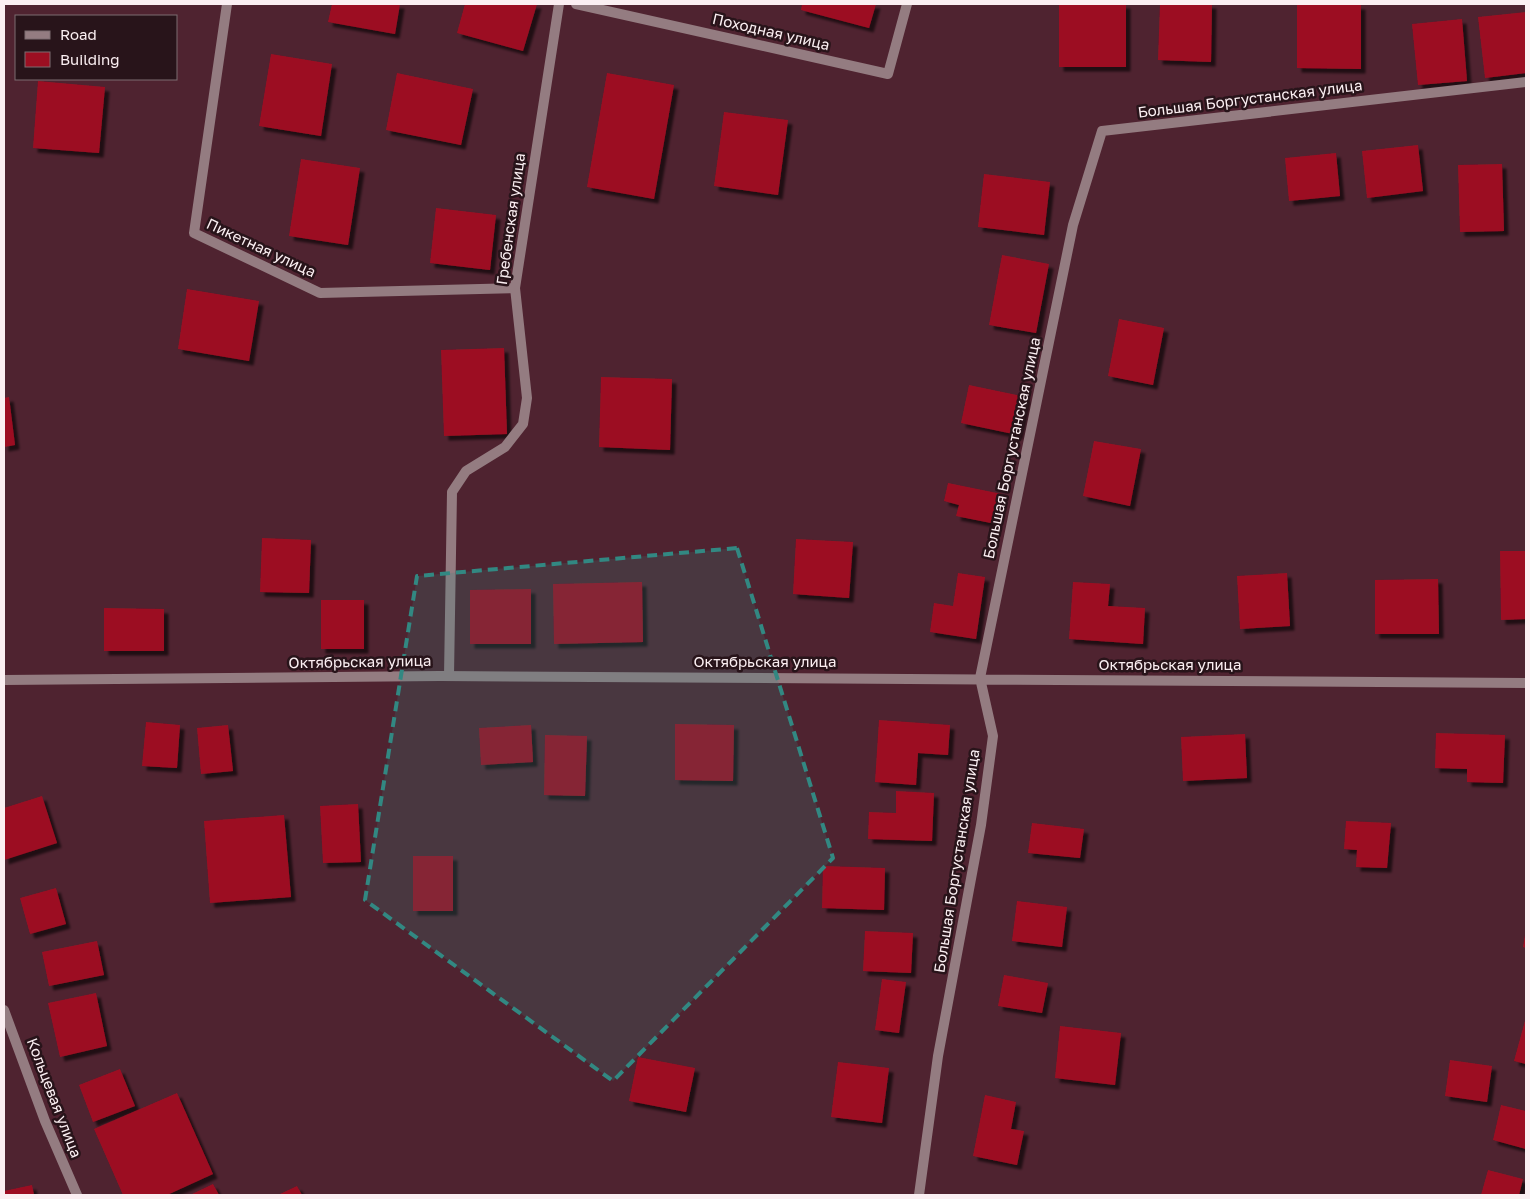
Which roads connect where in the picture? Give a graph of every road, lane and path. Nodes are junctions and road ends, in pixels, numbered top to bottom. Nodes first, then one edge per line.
1 (227, 4) edge
2 (559, 4) edge
3 (576, 4) edge
4 (907, 4) edge
5 (1526, 82) edge
6 (515, 288) junction
7 (449, 676) junction
8 (980, 678) junction
9 (4, 680) edge
10 (1526, 683) edge
11 (4, 1010) edge
12 (77, 1195) edge
13 (919, 1195) edge

1 - 6 street, Пикетная улица
2 - 6 street, Гребенская улица
3 - 4 street, Походная улица
5 - 8 street, Большая Боргустанская улица
6 - 7 street, Гребенская улица
7 - 8 street, Октябрьская улица
7 - 9 street, Октябрьская улица
8 - 10 street, Октябрьская улица
8 - 13 street, Большая Боргустанская улица
11 - 12 street, Кольцевая улица

